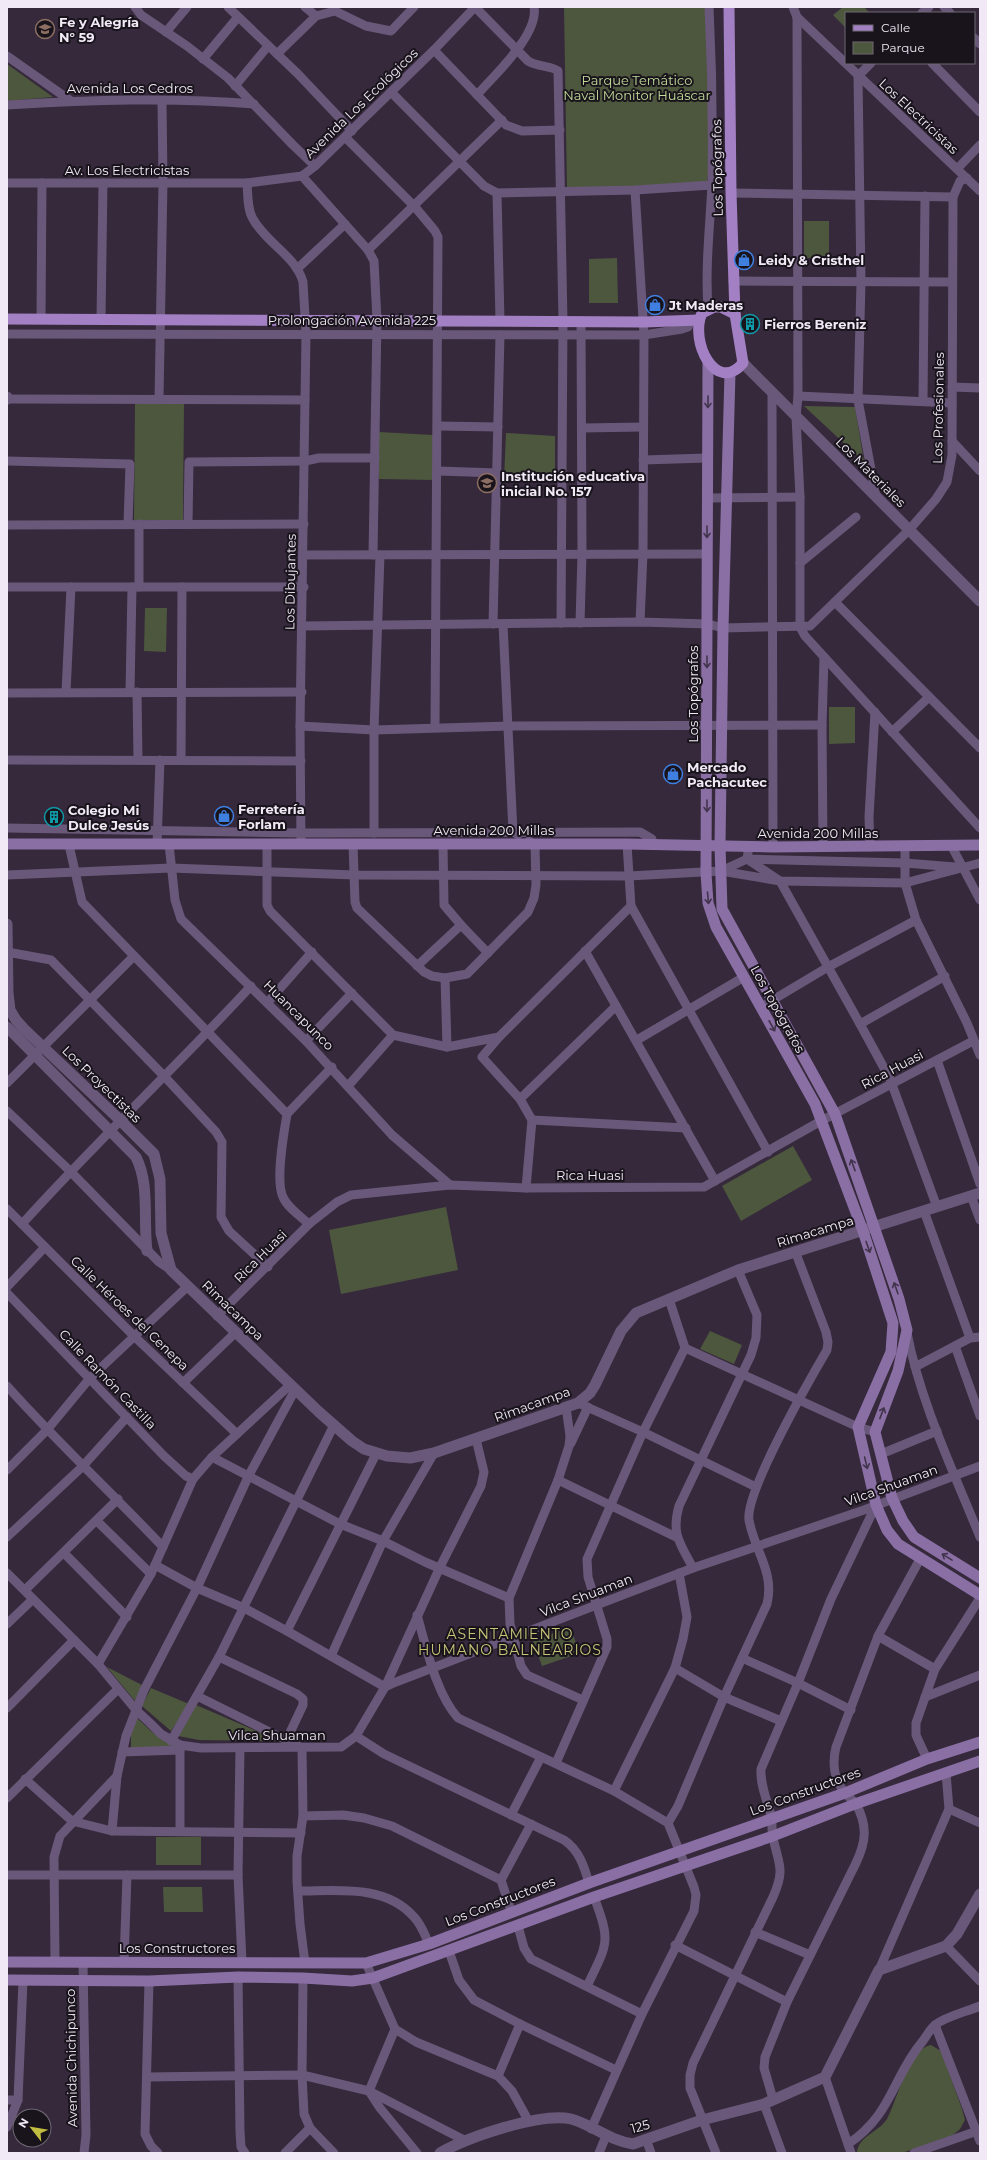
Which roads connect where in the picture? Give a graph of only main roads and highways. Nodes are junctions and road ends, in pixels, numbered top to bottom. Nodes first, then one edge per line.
1 (729, 7) edge
2 (733, 280) junction
3 (711, 308) junction
4 (735, 314) junction
5 (7, 319) edge
6 (696, 320) junction
7 (708, 363) junction
8 (730, 373) junction
9 (7, 844) edge
10 (707, 845) junction
11 (980, 845) edge
12 (720, 846) junction
13 (980, 1578) edge
14 (980, 1597) edge
15 (980, 1742) edge
16 (980, 1761) edge
17 (7, 1962) edge
18 (7, 1980) edge

1 - 2 main road, Los Topógrafos
2 - 3 main road
2 - 4 main road, Los Topógrafos
3 - 4 main road
3 - 6 main road
4 - 8 main road
5 - 6 main road, Prolongación Avenida 225
6 - 7 main road
7 - 8 main road
7 -> 10 main road, Los Topógrafos
8 - 12 main road, Los Topógrafos
9 - 10 main road, Avenida 200 Millas
10 - 12 main road, Avenida 200 Millas
10 -> 14 main road, Los Topógrafos
11 - 12 main road, Avenida 200 Millas
13 -> 12 main road, Los Topógrafos
15 - 17 main road, Los Constructores
16 - 18 main road

